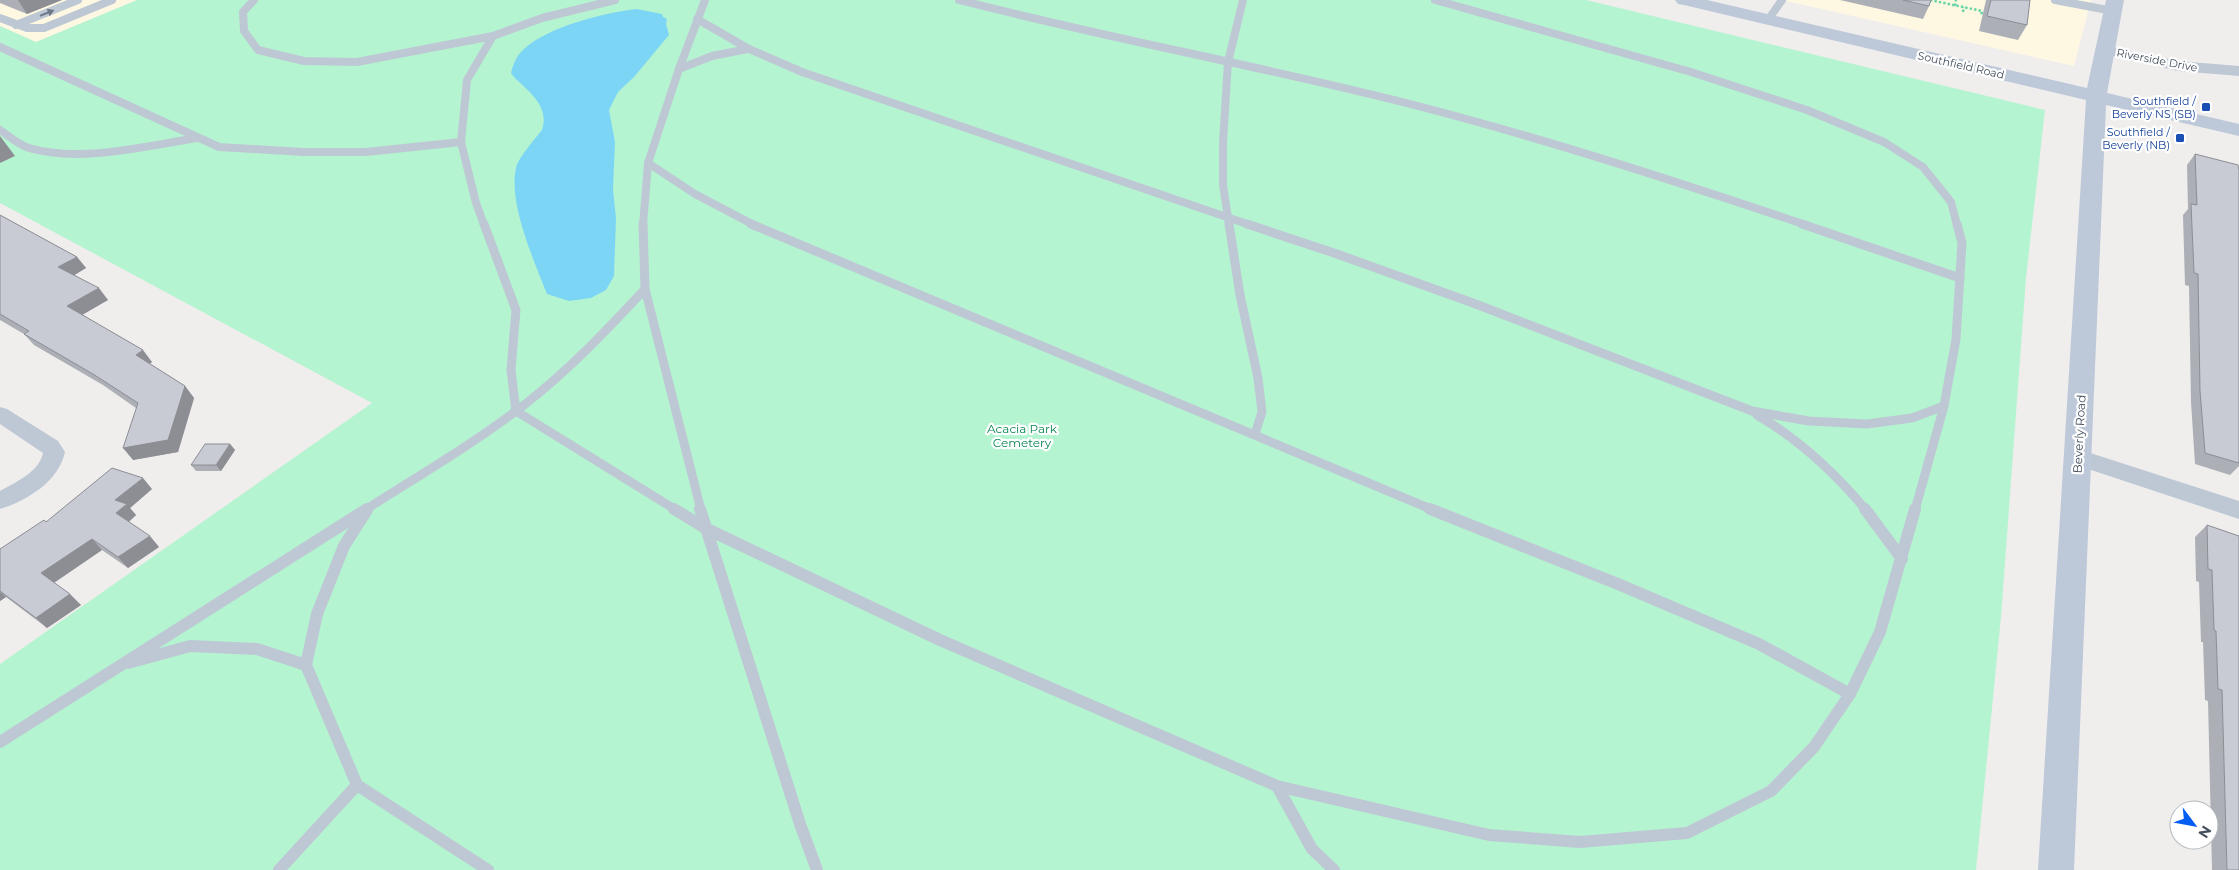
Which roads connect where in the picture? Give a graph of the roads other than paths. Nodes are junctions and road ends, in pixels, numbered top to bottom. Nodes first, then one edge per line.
1 (78, 0) edge
2 (112, 0) edge
3 (254, 0) edge
4 (615, 0) edge
5 (705, 0) edge
6 (959, 0) edge
7 (1243, 0) edge
8 (1435, 0) edge
9 (1684, 0) edge
10 (1782, 0) edge
11 (2055, 0) edge
12 (2114, 6) edge
13 (0, 18) edge
14 (696, 19) junction
15 (1768, 20) junction
16 (16, 25) junction
17 (493, 36) junction
18 (0, 47) edge
19 (749, 49) junction
20 (2105, 50) junction
21 (1228, 62) junction
22 (679, 69) junction
23 (2239, 72) edge
24 (2096, 96) junction
25 (0, 130) edge
26 (2239, 130) edge
27 (198, 138) junction
28 (461, 142) junction
29 (648, 163) junction
30 (1226, 216) junction
31 (1960, 278) junction
32 (645, 290) junction
33 (1944, 406) junction
34 (516, 411) junction
35 (1752, 412) junction
36 (0, 414) edge
37 (1255, 434) junction
38 (2078, 457) junction
39 (0, 502) edge
40 (369, 507) junction
41 (2239, 510) edge
42 (705, 528) junction
43 (1902, 559) junction
44 (306, 665) junction
45 (117, 666) junction
46 (1850, 694) junction
47 (0, 742) edge
48 (357, 784) junction
49 (1277, 786) junction
50 (279, 870) edge
51 (488, 870) edge
52 (817, 870) edge
53 (1334, 870) edge
54 (2056, 870) edge

16 -> 1 lane
2 - 16 lane
3 - 17 lane
4 - 17 lane
5 - 14 lane
6 - 21 lane
7 - 21 lane
8 - 31 lane
9 - 15 street, Southfield Road
10 - 15 lane
11 - 12 lane
12 - 20 street, Beverly Road
13 - 16 lane
14 - 19 lane
14 - 22 lane
15 - 24 street, Southfield Road
17 - 28 lane
18 - 27 lane
19 - 22 lane
19 - 30 lane
20 - 23 street, Riverside Drive
20 - 24 street, Beverly Road
21 - 30 lane
21 - 31 lane
22 - 29 lane
24 - 26 street, Southfield Road
24 - 38 street, Beverly Road
25 - 27 lane
27 - 28 lane
28 - 34 lane
29 - 32 lane
29 - 37 lane
30 - 35 lane
30 - 37 lane
31 - 33 lane
32 - 34 lane
32 - 42 lane
33 - 35 lane
33 - 43 lane
34 - 40 lane
34 - 42 lane
35 - 43 lane
36 - 39 street
37 - 46 lane
38 - 41 street
38 - 54 street, Beverly Road
40 - 44 lane
40 - 45 lane
42 - 49 lane
42 - 52 lane
43 - 46 lane
44 - 45 lane
44 - 48 lane
45 - 47 lane
46 - 49 lane
48 - 50 lane
48 - 51 lane
49 - 53 lane

